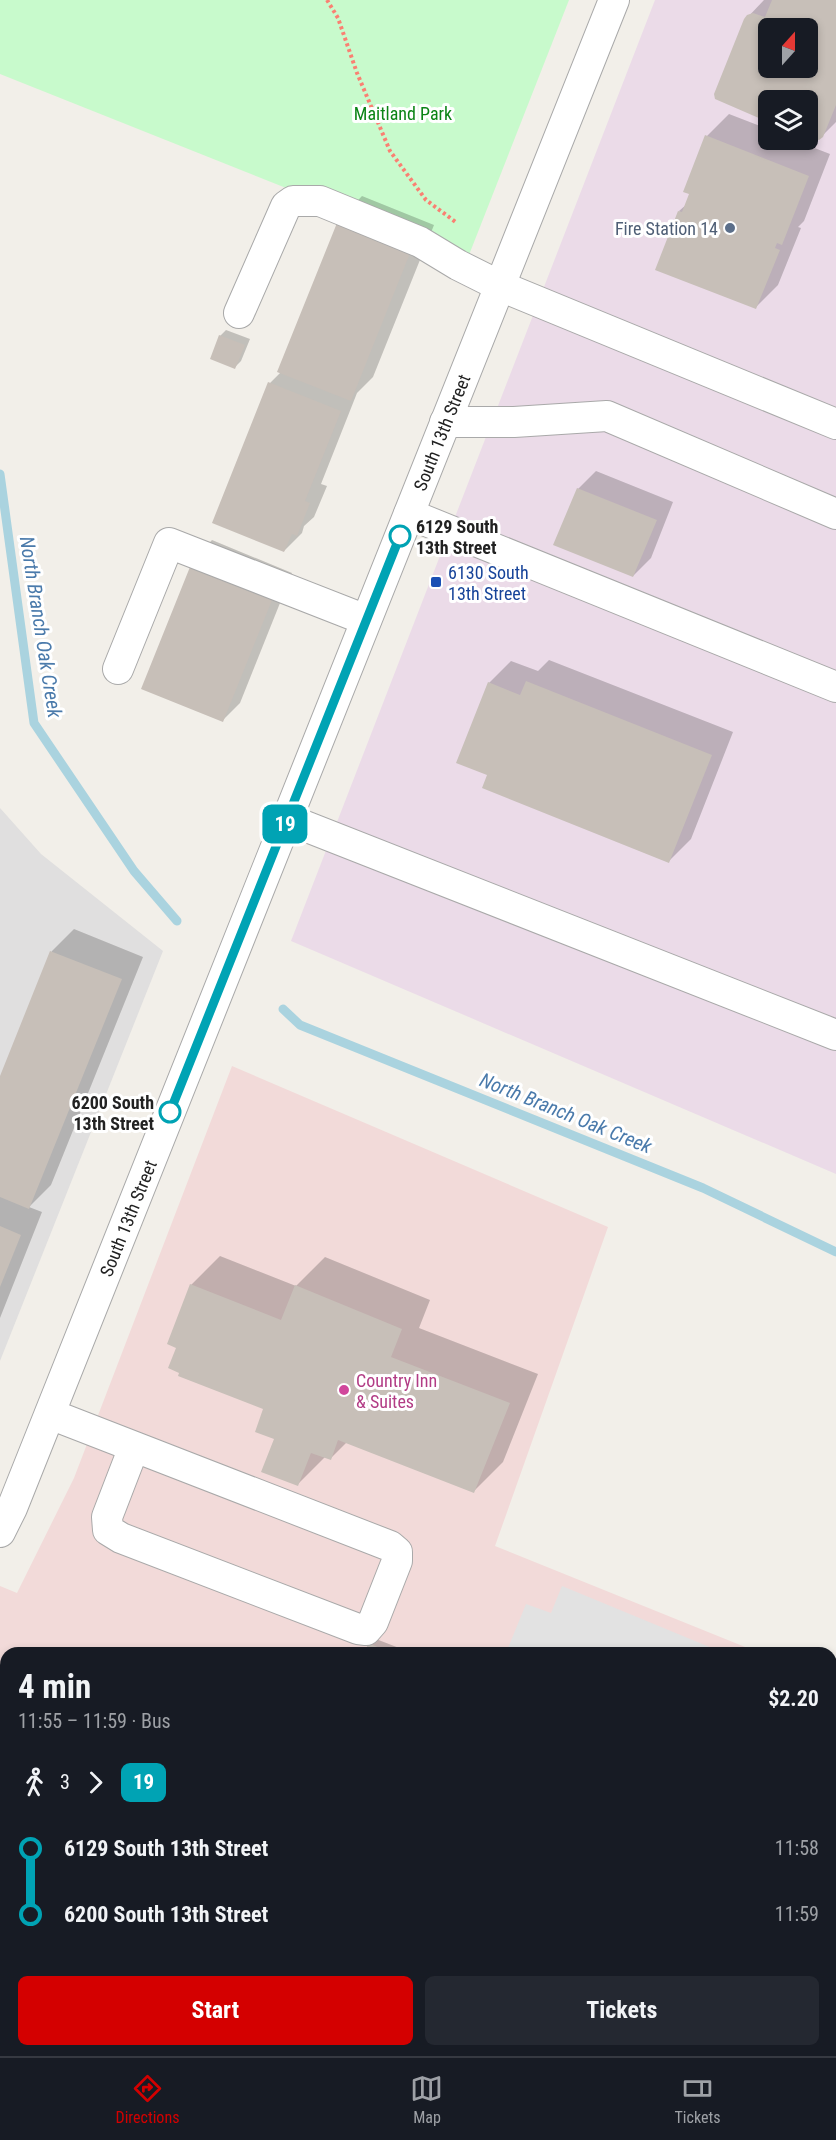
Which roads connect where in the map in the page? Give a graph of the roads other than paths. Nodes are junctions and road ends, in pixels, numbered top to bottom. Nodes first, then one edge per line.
1 (614, 0) edge
2 (500, 286) junction
3 (239, 313) dead end
4 (445, 422) junction
5 (836, 424) edge
6 (409, 514) junction
7 (836, 514) edge
8 (366, 620) junction
9 (118, 669) dead end
10 (836, 687) edge
11 (287, 819) junction
12 (836, 1035) edge
13 (50, 1414) junction
14 (134, 1447) junction
15 (0, 1532) edge

1 - 2 street, South 13th Street
2 - 3 street
2 - 4 street, South 13th Street
2 - 5 street
4 - 6 street, South 13th Street
4 - 7 street
6 - 8 street, South 13th Street
6 - 10 street
8 - 9 street
8 - 11 street, South 13th Street
11 - 12 street
11 - 13 street, South 13th Street
13 - 14 street
13 - 15 street, South 13th Street
14 - 14 street

